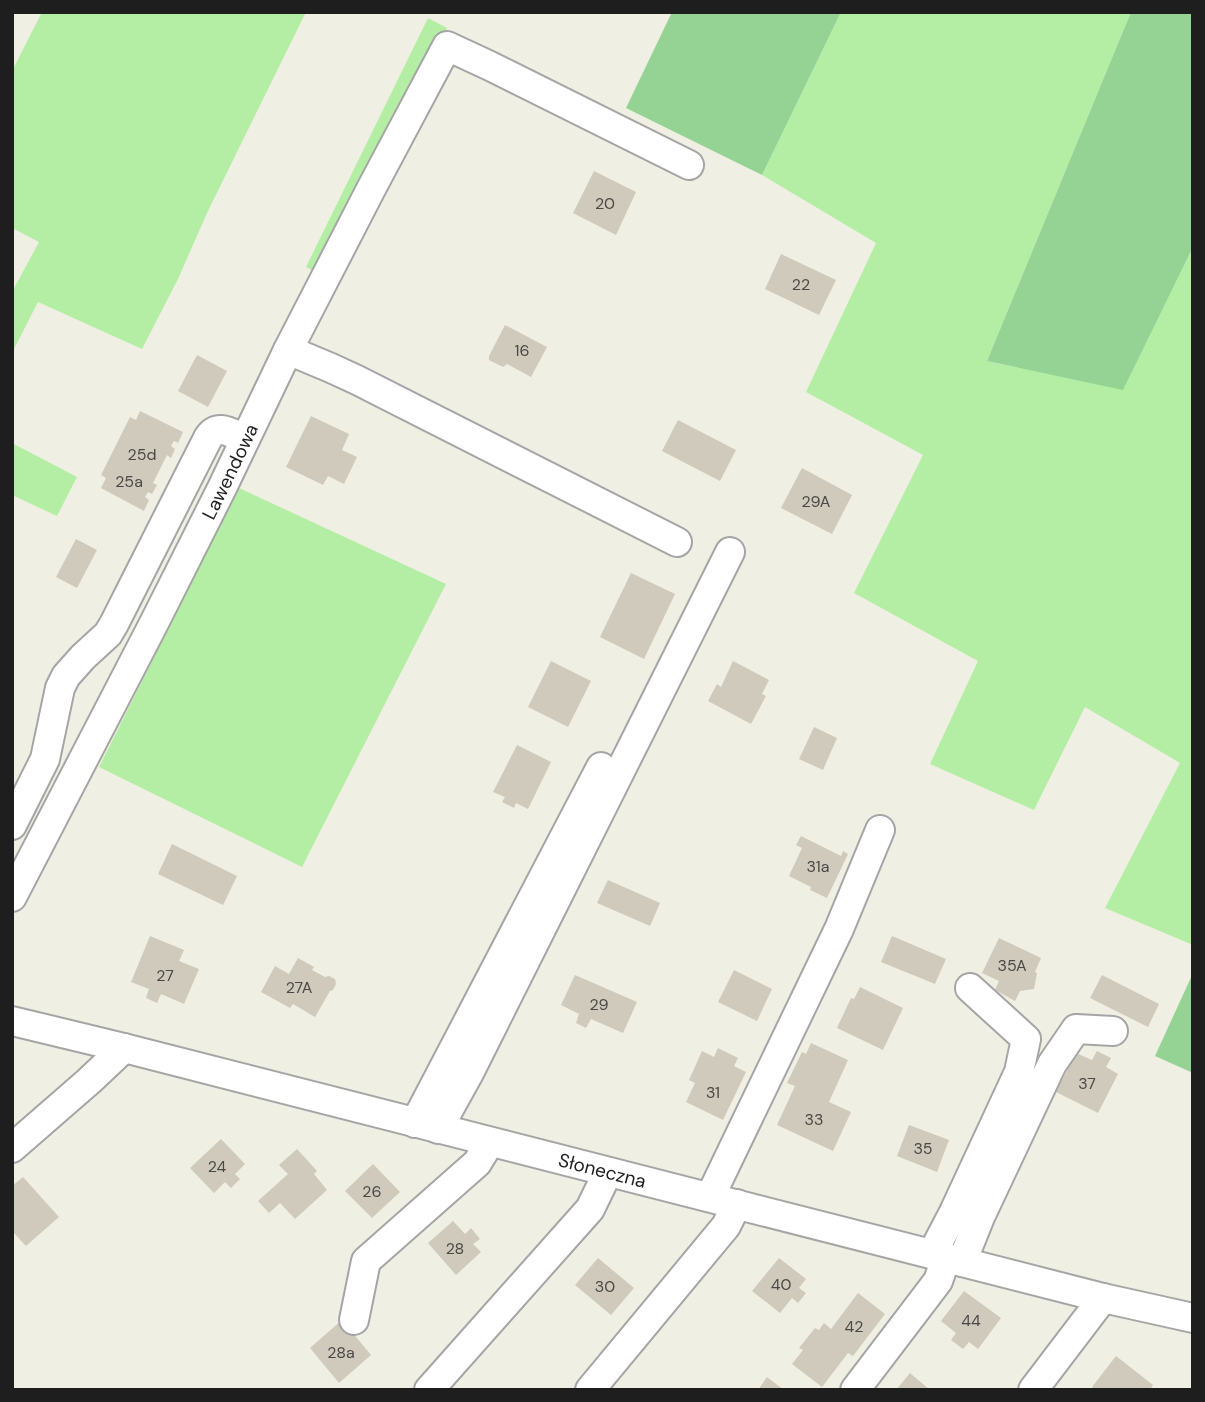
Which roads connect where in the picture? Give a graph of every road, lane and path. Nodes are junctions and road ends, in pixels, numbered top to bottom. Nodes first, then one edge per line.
1 (690, 165) dead end
2 (288, 351) junction
3 (245, 439) junction
4 (677, 542) dead end
5 (730, 552) dead end
6 (130, 592) junction
7 (163, 606) junction
8 (601, 766) dead end
9 (12, 825) edge
10 (880, 830) dead end
11 (12, 897) edge
12 (970, 988) dead end
13 (12, 1021) edge
14 (1113, 1031) dead end
15 (124, 1048) junction
16 (427, 1126) junction
17 (490, 1142) junction
18 (12, 1148) edge
19 (608, 1172) junction
20 (723, 1201) junction
21 (947, 1258) junction
22 (1103, 1298) junction
23 (1193, 1318) edge
24 (354, 1320) dead end
25 (429, 1390) edge
26 (590, 1390) edge
27 (855, 1390) edge
28 (1034, 1390) edge

1 - 2 street, Lawendowa
2 - 3 street, Lawendowa
2 - 4 street
3 - 6 street
3 - 7 street, Lawendowa
5 - 16 street
6 - 7 street
6 - 9 street
7 - 11 street, Lawendowa
8 - 16 street
10 - 20 street
12 - 21 street
13 - 15 street, Słoneczna
14 - 21 street
15 - 16 street, Słoneczna
15 - 18 street
16 - 17 street, Słoneczna
17 - 19 street, Słoneczna
17 - 24 street
19 - 20 street, Słoneczna
19 - 25 street
20 - 21 street, Słoneczna
20 - 26 street
21 - 22 street, Słoneczna
21 - 27 street
22 - 23 street, Słoneczna
22 - 28 street

